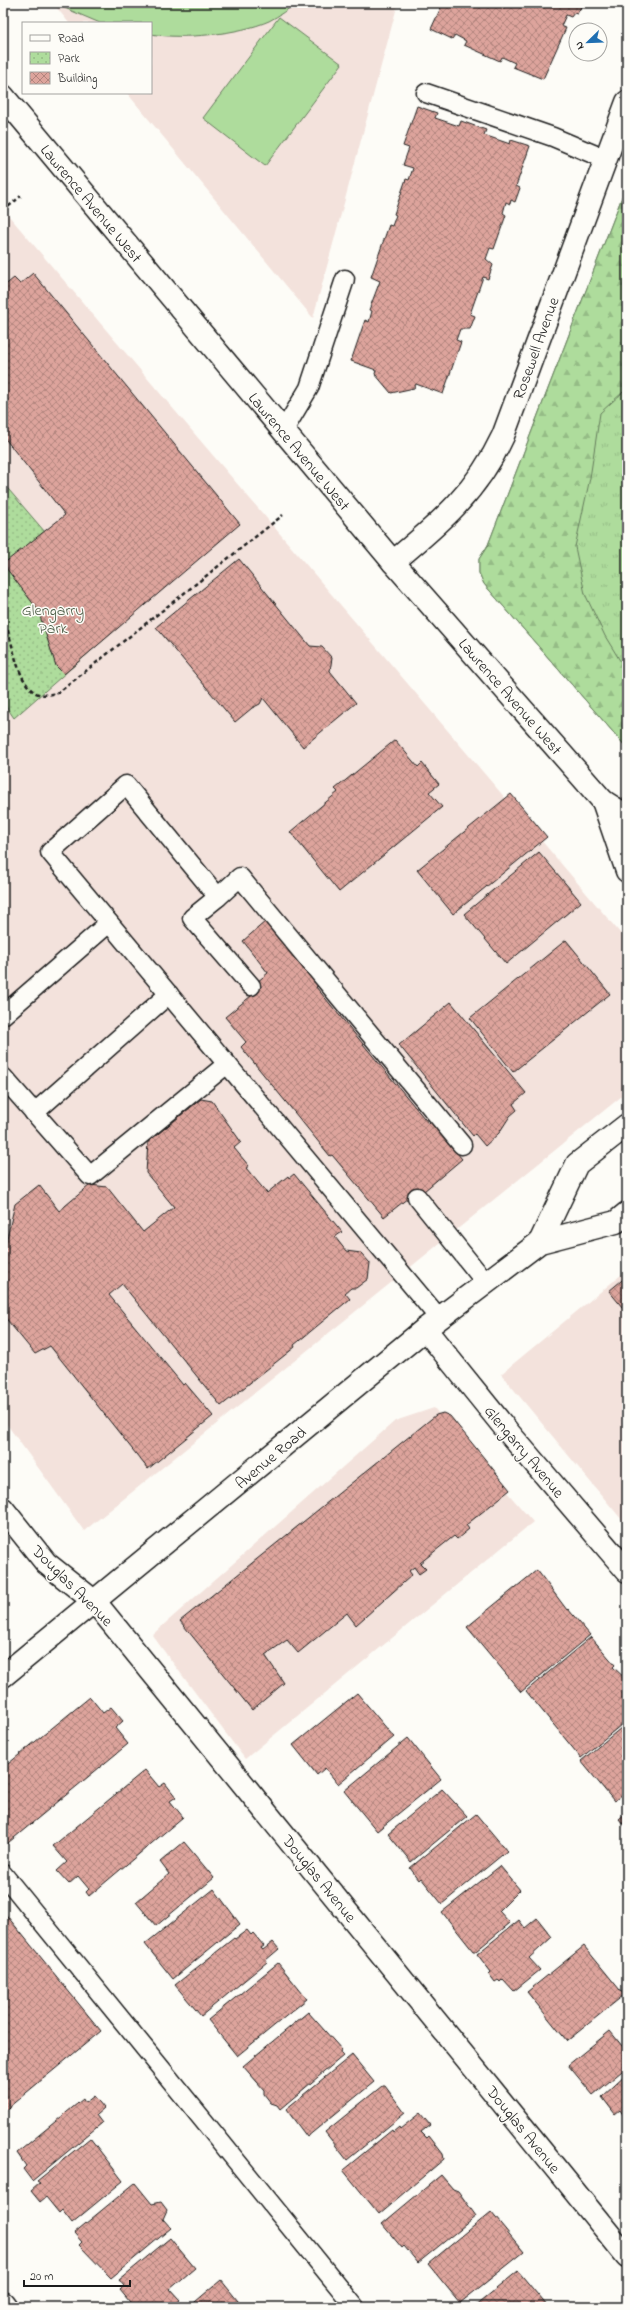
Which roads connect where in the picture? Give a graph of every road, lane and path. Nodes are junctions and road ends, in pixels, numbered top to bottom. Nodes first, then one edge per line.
1 (426, 93) dead end
2 (3, 96) edge
3 (626, 105) edge
4 (605, 158) junction
5 (21, 196) dead end
6 (3, 211) edge
7 (345, 279) dead end
8 (284, 430) junction
9 (283, 515) dead end
10 (393, 562) junction
11 (3, 617) edge
12 (603, 801) junction
13 (627, 816) edge
14 (627, 871) edge
15 (218, 897) junction
16 (109, 923) junction
17 (251, 986) dead end
18 (169, 994) junction
19 (3, 1015) edge
20 (227, 1064) junction
21 (3, 1077) edge
22 (34, 1113) junction
23 (627, 1125) edge
24 (462, 1145) dead end
25 (417, 1197) dead end
26 (627, 1213) edge
27 (540, 1242) junction
28 (486, 1283) junction
29 (432, 1324) junction
30 (3, 1509) edge
31 (627, 1571) edge
32 (95, 1602) junction
33 (3, 1676) edge
34 (3, 1874) edge
35 (627, 2256) edge
36 (3, 2303) edge
37 (6, 2307) edge
38 (355, 2307) edge

1 - 4 lane
2 - 8 main road, Lawrence Avenue West
3 - 4 main road, Rosewell Avenue
4 - 10 main road, Rosewell Avenue
5 - 6 path
7 - 8 lane
8 - 10 main road, Lawrence Avenue West
9 - 11 path
10 - 12 main road, Lawrence Avenue West
12 - 13 main road, Lawrence Avenue West
12 - 14 main road, Lawrence Avenue West
15 - 16 lane
15 - 17 lane
15 - 24 lane
16 - 18 lane
16 - 19 lane
18 - 20 lane
18 - 22 lane
20 - 22 lane
20 - 29 lane
21 - 22 lane
23 - 27 main road, Avenue Road
25 - 28 lane
26 - 27 main road, Avenue Road
27 - 28 main road, Avenue Road
28 - 29 main road, Avenue Road
29 - 31 main road, Glengarry Avenue
29 - 32 main road, Avenue Road
30 - 32 main road, Douglas Avenue
32 - 33 main road, Avenue Road
32 - 35 main road, Douglas Avenue
34 - 38 lane
36 - 37 main road

